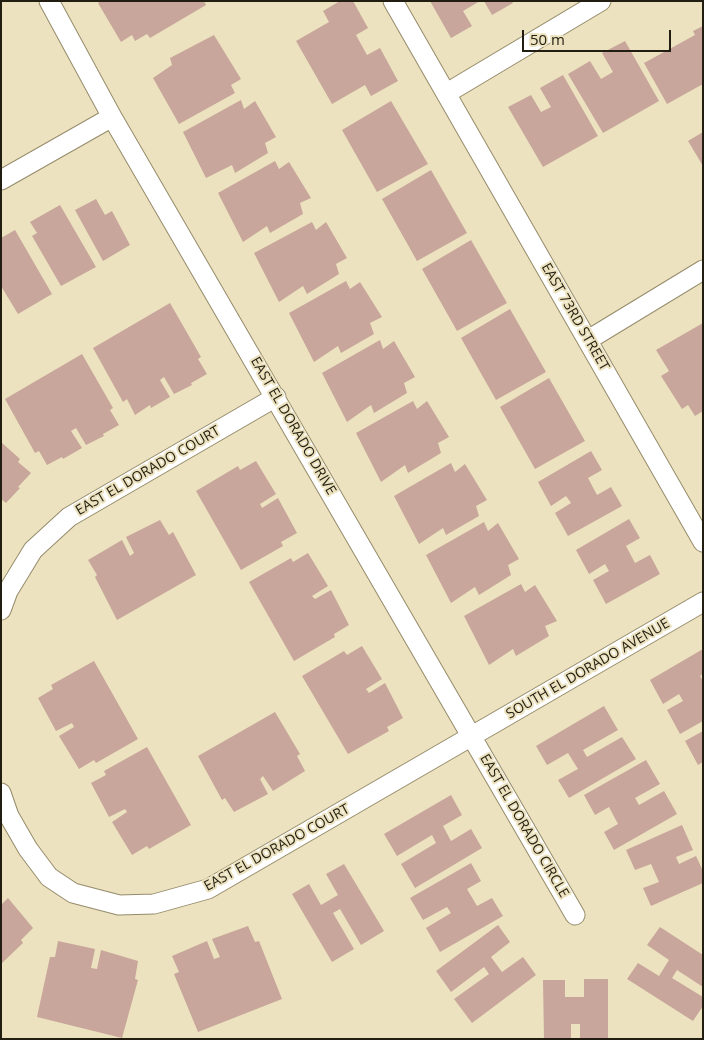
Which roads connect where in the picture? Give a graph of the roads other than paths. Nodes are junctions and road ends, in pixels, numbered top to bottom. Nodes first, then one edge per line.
1 (50, 1) edge
2 (393, 1) edge
3 (601, 1) edge
4 (447, 93) junction
5 (112, 117) junction
6 (1, 180) edge
7 (703, 270) edge
8 (588, 340) junction
9 (276, 397) junction
10 (703, 542) edge
11 (703, 602) edge
12 (1, 610) edge
13 (473, 737) junction
14 (1, 792) edge
15 (575, 915) dead end

1 - 5 street, EAST EL DORADO DRIVE
2 - 4 street, EAST 73RD STREET
3 - 4 street
4 - 8 street, EAST 73RD STREET
5 - 6 street
5 - 9 street, EAST EL DORADO DRIVE
7 - 8 street
8 - 10 street, EAST 73RD STREET
9 - 12 street, EAST EL DORADO COURT
9 - 13 street, EAST EL DORADO DRIVE
11 - 13 street, SOUTH EL DORADO AVENUE
13 - 14 street, EAST EL DORADO COURT
13 - 15 street, EAST EL DORADO CIRCLE

